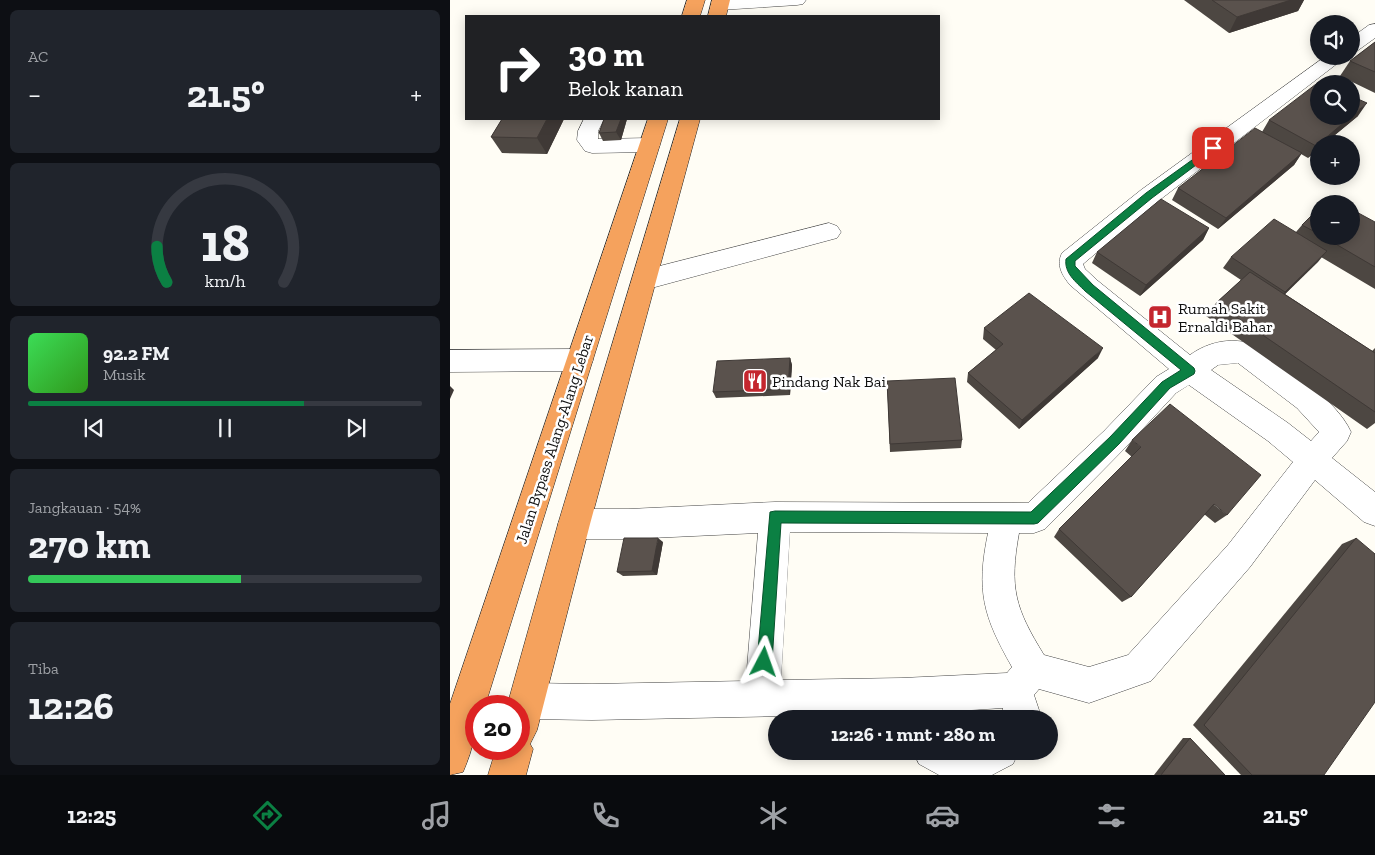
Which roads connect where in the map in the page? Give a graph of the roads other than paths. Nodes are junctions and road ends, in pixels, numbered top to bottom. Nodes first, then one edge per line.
1 (696, 0) edge
2 (797, 0) edge
3 (719, 7) edge
4 (690, 15) edge
5 (1375, 29) edge
6 (1360, 40) edge
7 (1326, 65) edge
8 (594, 120) edge
9 (690, 120) edge
10 (653, 132) edge
11 (830, 232) dead end
12 (644, 280) junction
13 (580, 360) junction
14 (450, 361) edge
15 (1190, 371) junction
16 (1312, 460) junction
17 (1375, 511) edge
18 (775, 517) junction
19 (1006, 518) junction
20 (574, 524) junction
21 (1023, 693) edge
22 (528, 695) edge
23 (762, 699) junction
24 (905, 707) edge
25 (530, 714) edge
26 (450, 759) edge
27 (511, 760) edge
28 (973, 760) edge
29 (954, 764) edge
30 (507, 775) edge

1 - 4 highway
2 - 3 lane
5 - 6 lane
7 - 15 lane
8 - 10 lane
9 - 12 highway
10 - 13 highway, Jalan Bypass Alang-Alang Lebar
11 - 12 lane
12 - 20 highway
13 - 14 lane
13 - 26 highway, Jalan Bypass Alang-Alang Lebar
15 - 16 lane
15 - 16 lane
15 - 19 lane
16 - 17 lane
16 - 21 lane
18 - 19 lane
18 - 20 lane
18 - 23 lane
19 - 21 lane
20 - 22 highway
21 - 24 lane
23 - 24 lane
23 - 25 lane
27 - 30 highway
28 - 29 lane

